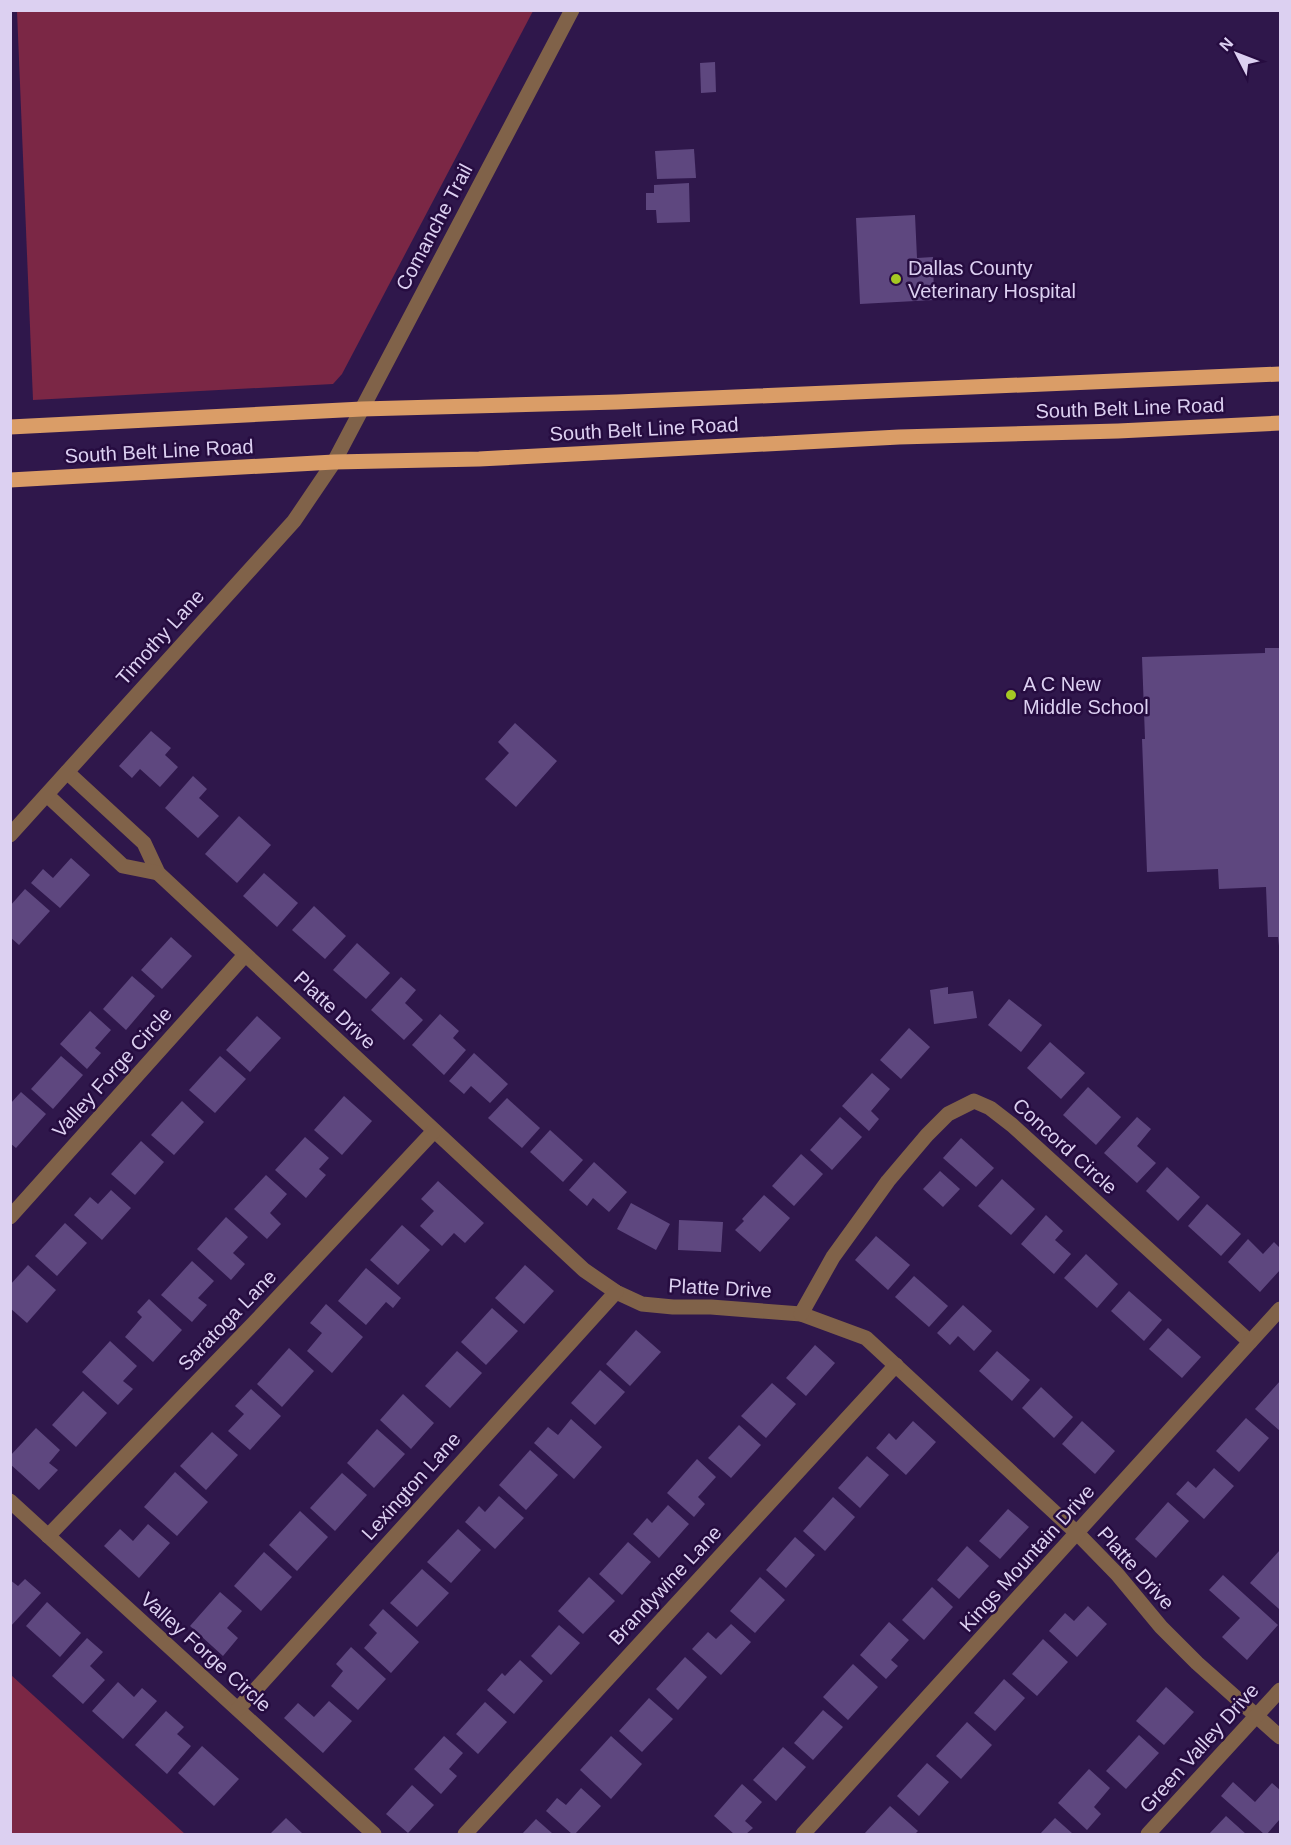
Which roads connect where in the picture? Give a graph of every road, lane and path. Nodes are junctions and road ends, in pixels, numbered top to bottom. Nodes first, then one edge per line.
1 (572, 10) edge
2 (1281, 374) edge
3 (362, 409) junction
4 (1281, 423) edge
5 (10, 427) edge
6 (334, 462) junction
7 (10, 480) edge
8 (67, 772) junction
9 (47, 795) junction
10 (10, 835) edge
11 (158, 873) junction
12 (245, 955) junction
13 (434, 1131) junction
14 (10, 1217) edge
15 (616, 1292) junction
16 (1281, 1309) edge
17 (801, 1314) junction
18 (1250, 1342) junction
19 (896, 1365) junction
20 (10, 1502) edge
21 (1078, 1534) junction
22 (48, 1536) junction
23 (1281, 1690) edge
24 (238, 1709) junction
25 (1257, 1716) junction
26 (1281, 1737) edge
27 (374, 1834) edge
28 (465, 1834) edge
29 (803, 1834) edge
30 (1148, 1834) edge

1 - 3 street, Comanche Trail
2 - 3 main road, South Belt Line Road
3 - 5 main road, South Belt Line Road
3 - 6 street, Comanche Trail
4 - 6 main road, South Belt Line Road
6 - 7 main road, South Belt Line Road
6 - 8 street, Timothy Lane
8 - 9 street, Timothy Lane
8 - 11 street, Platte Drive
9 - 10 street, Timothy Lane
9 - 11 street
11 - 12 street, Platte Drive
12 - 13 street, Platte Drive
12 - 14 street, Valley Forge Circle
13 - 15 street, Platte Drive
13 - 22 street, Saratoga Lane
15 - 17 street, Platte Drive
15 - 24 street, Lexington Lane
16 - 18 street, Kings Mountain Drive
17 - 18 street, Concord Circle
17 - 19 street, Platte Drive
18 - 21 street, Kings Mountain Drive
19 - 21 street, Platte Drive
19 - 28 street, Brandywine Lane
20 - 22 street, Valley Forge Circle
21 - 25 street, Platte Drive
21 - 29 street, Kings Mountain Drive
22 - 24 street, Valley Forge Circle
23 - 25 street, Green Valley Drive
24 - 27 street, Valley Forge Circle
25 - 26 street, Platte Drive
25 - 30 street, Green Valley Drive

